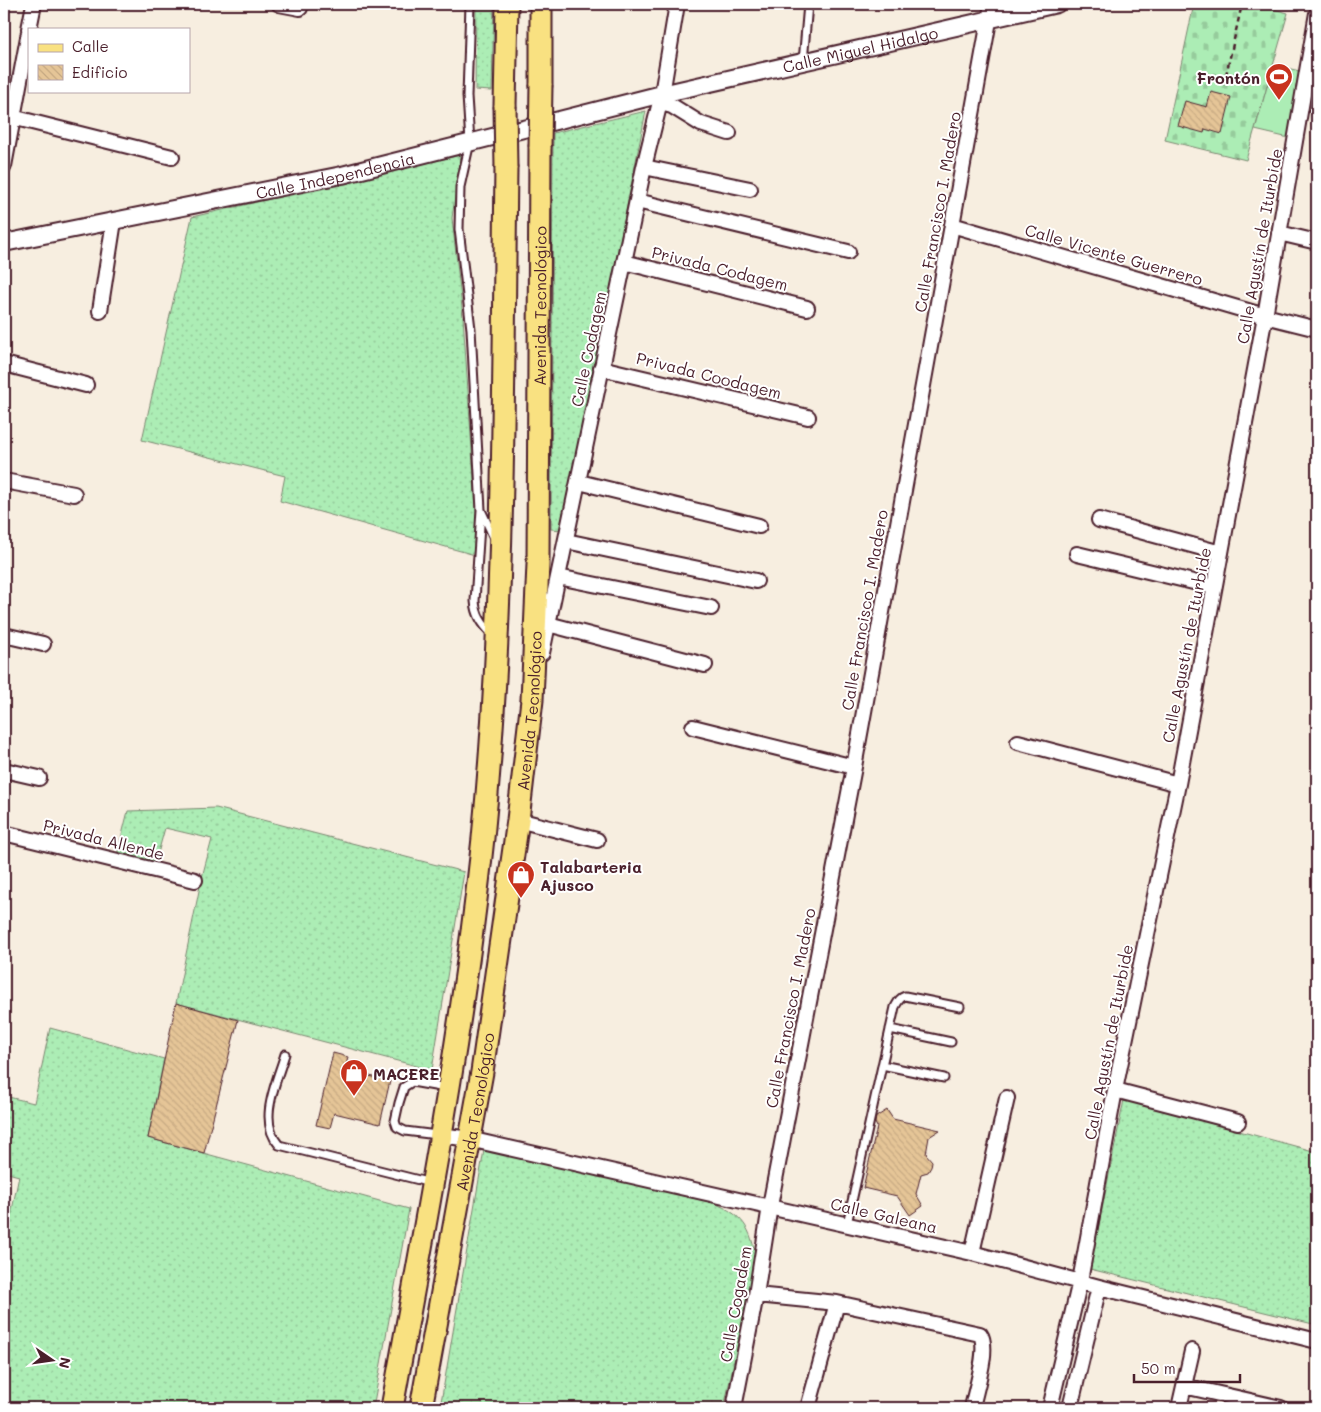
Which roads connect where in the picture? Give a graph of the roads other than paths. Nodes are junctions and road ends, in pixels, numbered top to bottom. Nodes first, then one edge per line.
1 (34, 4) edge
2 (280, 4) edge
3 (470, 4) edge
4 (507, 4) edge
5 (541, 4) edge
6 (677, 4) edge
7 (808, 4) edge
8 (1057, 4) edge
9 (300, 8) dead end
10 (991, 12) edge
11 (1317, 13) edge
12 (30, 28) edge
13 (28, 37) edge
14 (803, 63) junction
15 (661, 98) junction
16 (12, 116) junction
17 (729, 133) dead end
18 (470, 142) junction
19 (172, 157) dead end
20 (4, 166) edge
21 (644, 167) junction
22 (750, 189) dead end
23 (637, 201) junction
24 (114, 221) junction
25 (952, 225) junction
26 (1279, 234) junction
27 (1317, 242) edge
28 (4, 243) edge
29 (848, 252) dead end
30 (624, 262) junction
31 (807, 308) dead end
32 (100, 311) dead end
33 (1265, 316) junction
34 (1317, 329) edge
35 (4, 364) edge
36 (601, 368) junction
37 (86, 385) dead end
38 (808, 417) dead end
39 (4, 481) edge
40 (579, 482) junction
41 (74, 494) dead end
42 (481, 510) junction
43 (1099, 520) dead end
44 (759, 526) dead end
45 (566, 541) junction
46 (501, 552) junction
47 (1220, 553) junction
48 (1077, 554) dead end
49 (558, 577) junction
50 (756, 582) dead end
51 (1214, 587) junction
52 (711, 608) dead end
53 (548, 624) junction
54 (4, 635) edge
55 (496, 638) junction
56 (43, 644) dead end
57 (705, 665) dead end
58 (532, 700) junction
59 (693, 727) dead end
60 (1018, 742) dead end
61 (854, 767) junction
62 (4, 770) edge
63 (39, 778) dead end
64 (1178, 784) junction
65 (518, 820) junction
66 (4, 833) edge
67 (597, 840) dead end
68 (195, 880) dead end
69 (960, 1007) dead end
70 (890, 1029) junction
71 (951, 1042) dead end
72 (285, 1054) dead end
73 (882, 1064) junction
74 (944, 1078) dead end
75 (448, 1088) junction
76 (1115, 1090) junction
77 (1007, 1098) dead end
78 (1238, 1122) dead end
79 (440, 1135) junction
80 (469, 1139) junction
81 (432, 1183) junction
82 (770, 1206) junction
83 (847, 1224) junction
84 (972, 1253) junction
85 (1080, 1281) junction
86 (1100, 1287) junction
87 (756, 1296) junction
88 (837, 1303) junction
89 (1317, 1341) edge
90 (1192, 1351) dead end
91 (1184, 1386) junction
92 (392, 1408) edge
93 (421, 1408) edge
94 (734, 1408) edge
95 (808, 1408) edge
96 (972, 1408) edge
97 (1050, 1408) edge
98 (1070, 1408) edge
99 (1179, 1408) edge
100 (1281, 1408) edge

1 - 12 street
2 - 9 street
3 - 18 lane
4 - 46 main road, Avenida Tecnológico, bridge
5 - 58 main road, Avenida Tecnológico, bridge
6 - 15 street, Calle Codagem
7 - 14 lane
8 - 10 street, Calle Miguel Hidalgo
10 - 14 street, Calle Miguel Hidalgo
10 - 25 street, Calle Francisco I. Madero
11 - 26 street, Calle Agustín de Iturbide
13 - 16 street
14 - 15 street, Calle Miguel Hidalgo
15 - 17 street
15 - 18 street, Calle Independencia
15 - 21 street, Calle Codagem
16 - 19 street
16 - 20 street
18 - 24 street, Calle Independencia
18 - 42 lane
21 - 22 street
21 - 23 street, Calle Codagem
23 - 29 street
23 - 30 street, Calle Codagem
24 - 28 street, Calle Independencia
24 - 32 street
25 - 33 street, Calle Vicente Guerrero
25 - 61 street, Calle Francisco I. Madero
26 - 27 street
26 - 33 street, Calle Agustín de Iturbide
30 - 31 street, Privada Codagem
30 - 36 street, Calle Codagem
33 - 34 street, Calle Vicente Guerrero
33 - 47 street, Calle Agustín de Iturbide
35 - 37 street
36 - 38 street, Privada Coodagem
36 - 40 street, Calle Codagem
39 - 41 street
40 - 44 street
40 - 45 street, Calle Codagem
42 - 46 lane
42 - 55 lane
43 - 47 street
45 - 49 street, Calle Codagem
45 - 50 street
46 - 55 main road, Avenida Tecnológico
47 - 51 street, Calle Agustín de Iturbide
48 - 51 street
49 - 52 street
49 - 53 street, Calle Codagem
51 - 64 street, Calle Agustín de Iturbide
53 - 57 street
53 - 58 street, Calle Codagem
54 - 56 street
55 - 75 main road, Avenida Tecnológico
58 - 65 main road, Avenida Tecnológico
59 - 61 street
60 - 64 street
61 - 82 street, Calle Francisco I. Madero
62 - 63 street
64 - 76 street, Calle Agustín de Iturbide
65 - 67 street
65 - 80 main road, Avenida Tecnológico
66 - 68 street, Privada Allende
69 - 70 lane
70 - 71 lane
70 - 73 lane
72 - 81 lane
73 - 74 lane
73 - 83 lane
75 - 79 main road, Avenida Tecnológico
75 - 79 lane
76 - 78 street
76 - 85 street, Calle Agustín de Iturbide
77 - 84 street
79 - 80 street, Calle Galeana
79 - 81 main road, Avenida Tecnológico
80 - 82 street, Calle Galeana
80 - 93 main road, Avenida Tecnológico
81 - 92 main road, Avenida Tecnológico
82 - 83 street, Calle Galeana
82 - 87 street, Calle Cogadem
83 - 84 street, Calle Galeana
84 - 85 street, Calle Galeana
85 - 86 street, Calle Galeana
85 - 97 street, Calle Agustín de Iturbide
86 - 89 street, Calle Galeana
86 - 98 street
87 - 88 street
87 - 94 street, Calle Cogadem
88 - 95 street
88 - 96 street
90 - 91 street
91 - 99 street
91 - 100 street

